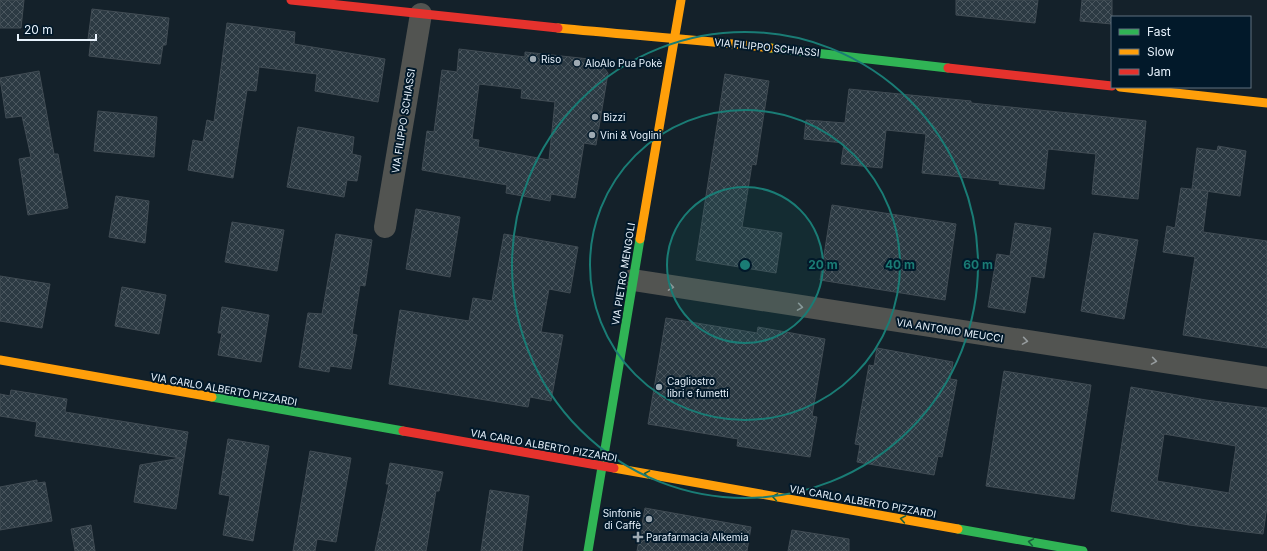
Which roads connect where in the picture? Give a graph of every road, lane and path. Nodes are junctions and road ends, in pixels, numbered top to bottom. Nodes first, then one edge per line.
1 (291, 0) edge
2 (681, 0) edge
3 (421, 14) junction
4 (673, 40) junction
5 (1111, 86) edge
6 (1129, 88) edge
7 (1267, 103) edge
8 (385, 227) dead end
9 (633, 280) junction
10 (0, 360) edge
11 (1267, 378) edge
12 (602, 466) junction
13 (588, 551) edge
14 (1083, 551) edge

1 - 3 street, VIA FILIPPO SCHIASSI
2 - 4 street, VIA PIETRO MENGOLI
3 - 4 street, VIA FILIPPO SCHIASSI
3 - 8 street, VIA FILIPPO SCHIASSI
4 - 5 street, VIA FILIPPO SCHIASSI
4 - 9 street, VIA PIETRO MENGOLI
6 - 7 street
9 -> 11 street, VIA ANTONIO MEUCCI
9 - 12 street, VIA PIETRO MENGOLI
10 - 12 street, VIA CARLO ALBERTO PIZZARDI
12 - 13 street, VIA PIETRO MENGOLI
14 -> 12 street, VIA CARLO ALBERTO PIZZARDI

